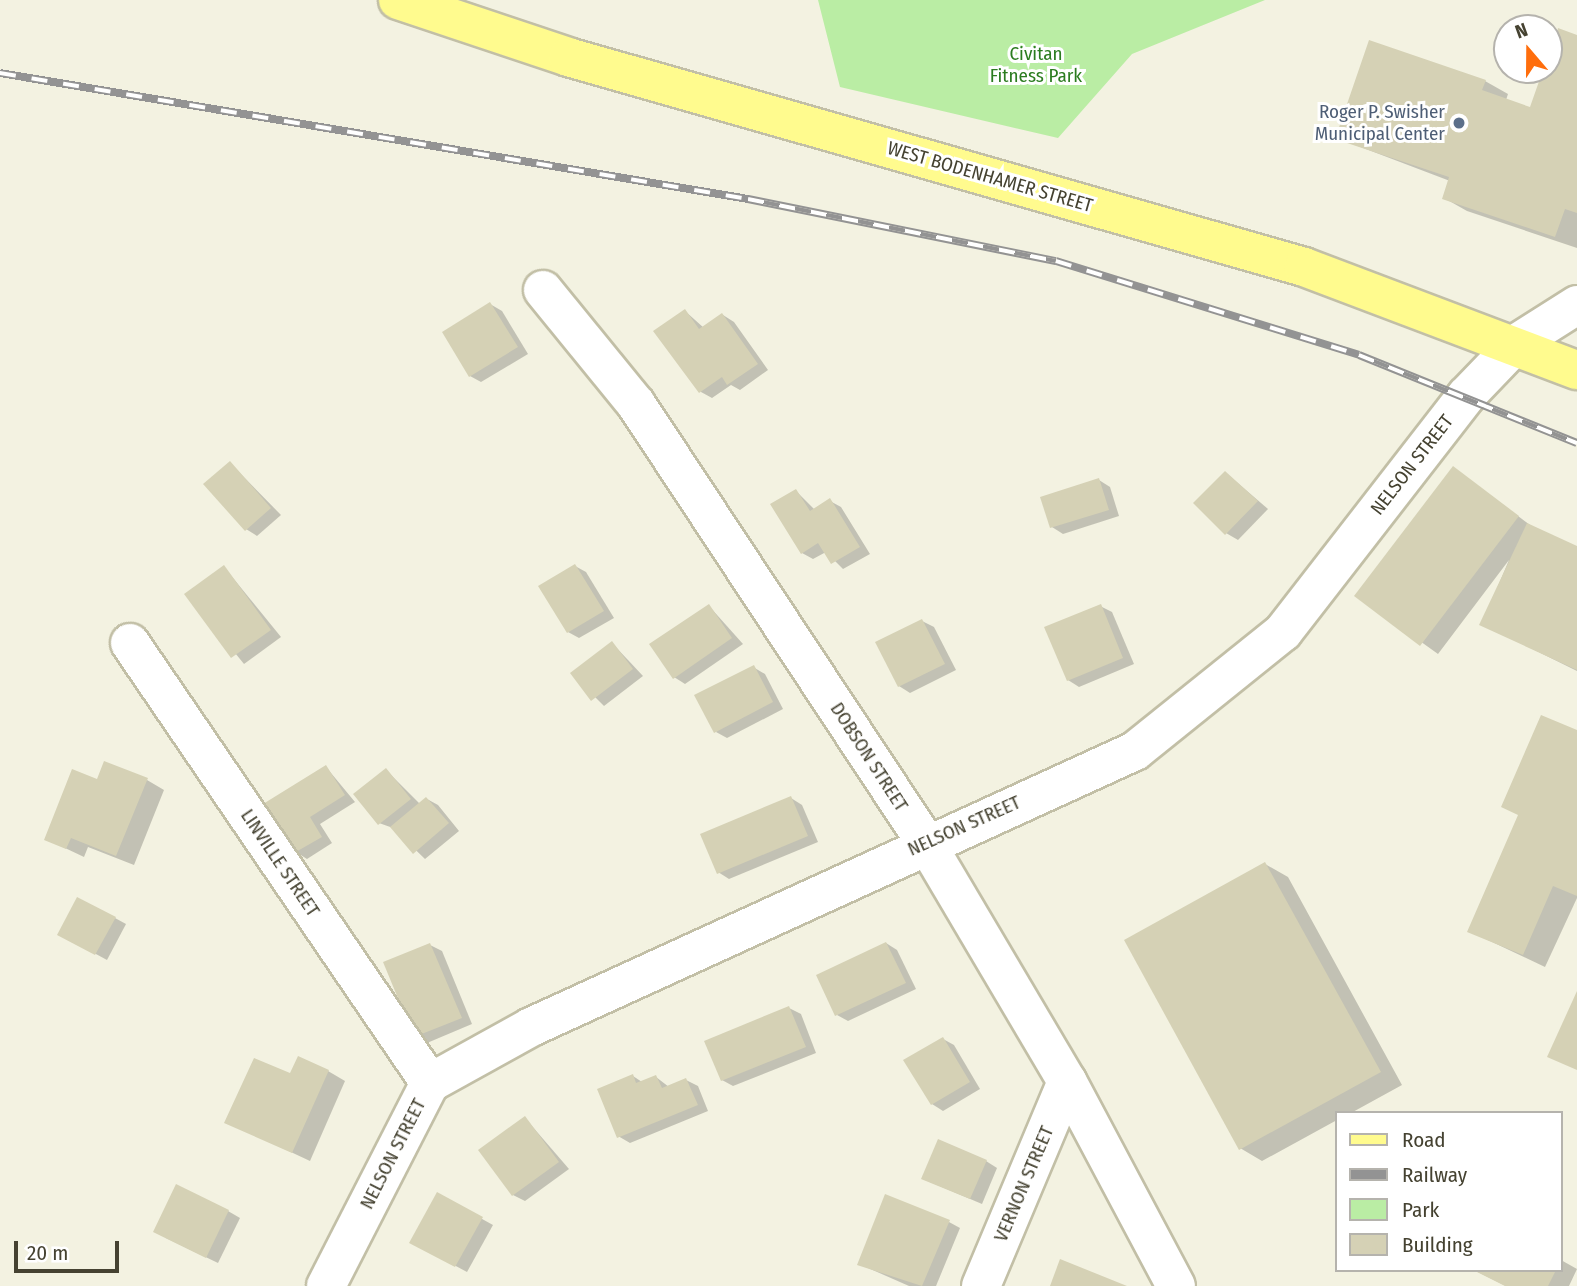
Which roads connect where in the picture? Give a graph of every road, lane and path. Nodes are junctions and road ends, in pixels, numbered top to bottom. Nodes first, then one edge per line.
1 (398, 0) edge
2 (543, 290) dead end
3 (1577, 305) edge
4 (1517, 343) junction
5 (1577, 370) edge
6 (130, 643) dead end
7 (926, 843) junction
8 (1067, 1081) junction
9 (429, 1083) junction
10 (326, 1286) edge
11 (981, 1286) edge
12 (1177, 1286) edge

1 - 4 main road, WEST BODENHAMER STREET
2 - 7 street, DOBSON STREET
3 - 4 street, NELSON STREET
4 - 5 main road, WEST BODENHAMER STREET
4 - 7 street, NELSON STREET
6 - 9 street, LINVILLE STREET
7 - 8 street, DOBSON STREET
7 - 9 street, NELSON STREET
8 - 11 street, VERNON STREET
8 - 12 street, DOBSON STREET
9 - 10 street, NELSON STREET

